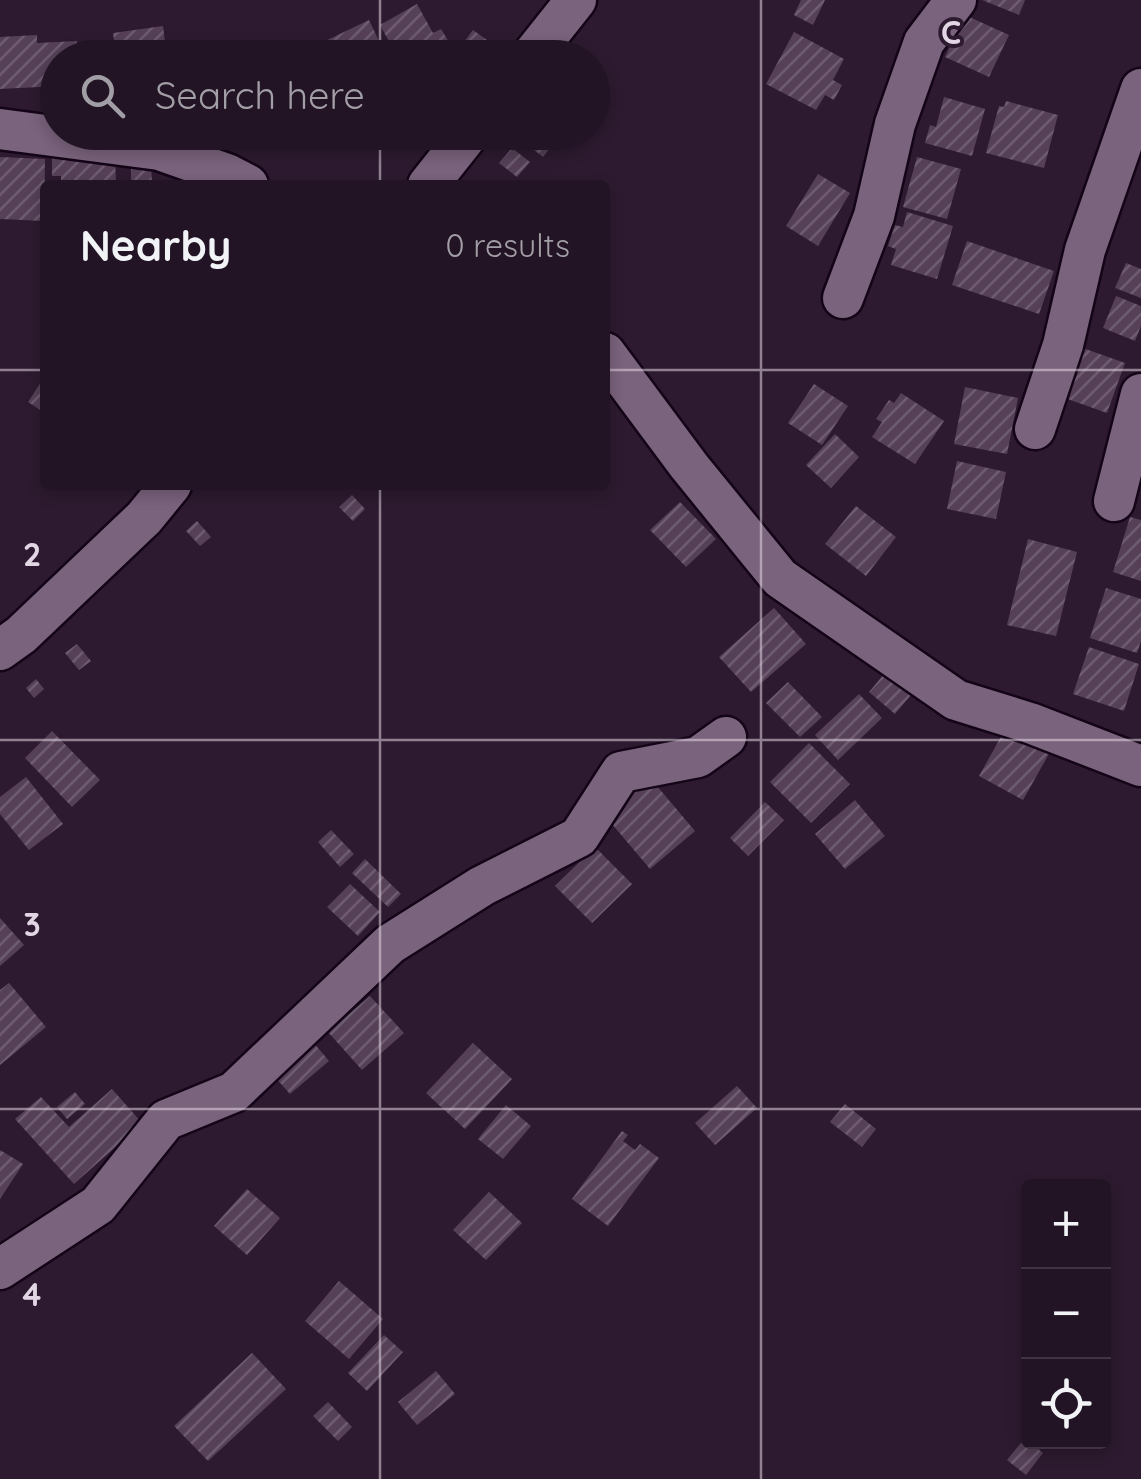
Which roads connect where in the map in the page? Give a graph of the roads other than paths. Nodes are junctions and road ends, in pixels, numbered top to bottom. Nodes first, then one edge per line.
1 (576, 0) edge
2 (956, 0) edge
3 (544, 40) edge
4 (1141, 89) edge
5 (0, 129) edge
6 (40, 134) edge
7 (160, 150) edge
8 (456, 150) edge
9 (238, 180) edge
10 (432, 180) edge
11 (843, 298) dead end
12 (610, 360) edge
13 (1141, 394) edge
14 (1035, 429) dead end
15 (167, 490) edge
16 (1114, 502) dead end
17 (0, 650) edge
18 (726, 737) dead end
19 (1141, 766) edge
20 (0, 1269) edge

1 - 3 street
2 - 11 street
4 - 14 street
5 - 6 street
7 - 9 street
8 - 10 street
12 - 19 street
13 - 16 street
15 - 17 street
18 - 20 street

